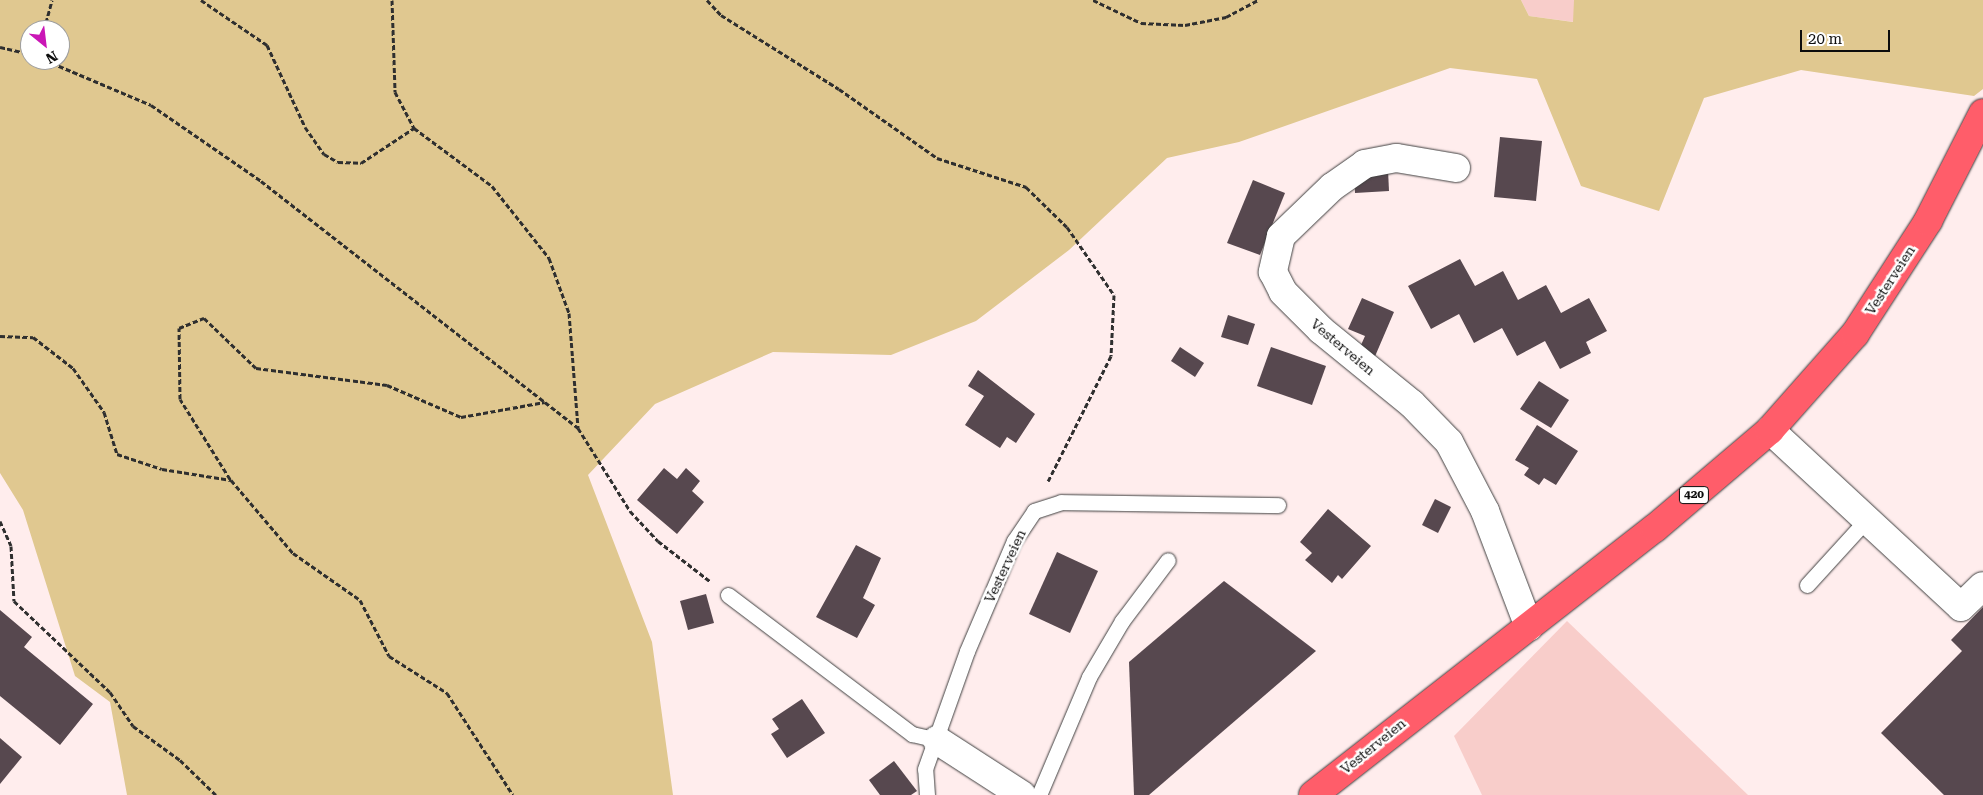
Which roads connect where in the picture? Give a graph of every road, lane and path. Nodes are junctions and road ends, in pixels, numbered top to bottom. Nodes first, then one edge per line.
1 (52, 0) edge
2 (201, 0) edge
3 (392, 0) edge
4 (707, 0) edge
5 (1093, 0) edge
6 (1258, 0) edge
7 (47, 20) edge
8 (0, 47) edge
9 (20, 52) edge
10 (67, 70) edge
11 (1983, 113) edge
12 (414, 128) junction
13 (1456, 168) dead end
14 (0, 336) edge
15 (545, 402) junction
16 (578, 428) junction
17 (1770, 430) junction
18 (231, 480) junction
19 (1278, 505) dead end
20 (1034, 511) junction
21 (1867, 519) junction
22 (0, 521) edge
23 (1168, 560) dead end
24 (1806, 585) dead end
25 (1983, 586) edge
26 (728, 595) joint
27 (1529, 627) junction
28 (937, 740) junction
29 (216, 795) edge
30 (513, 795) edge
31 (927, 795) edge
32 (1022, 795) edge
33 (1040, 795) edge
34 (1313, 795) edge

1 - 7 path
2 - 12 path
3 - 12 path
4 - 20 path
5 - 6 path
8 - 9 path
10 - 15 path
11 - 17 main road, Vesterveien / 420
12 - 16 path
13 - 27 street, Vesterveien
14 - 18 path
15 - 16 path
15 - 18 path
16 - 26 path
17 - 21 street
17 - 27 main road, Vesterveien / 420
18 - 30 path
19 - 20 lane
20 - 28 lane, Vesterveien
21 - 24 lane
21 - 25 street
22 - 29 path
23 - 33 lane
26 - 28 lane
27 - 34 main road, Vesterveien / 420
28 - 31 lane, Vesterveien
28 - 32 street

